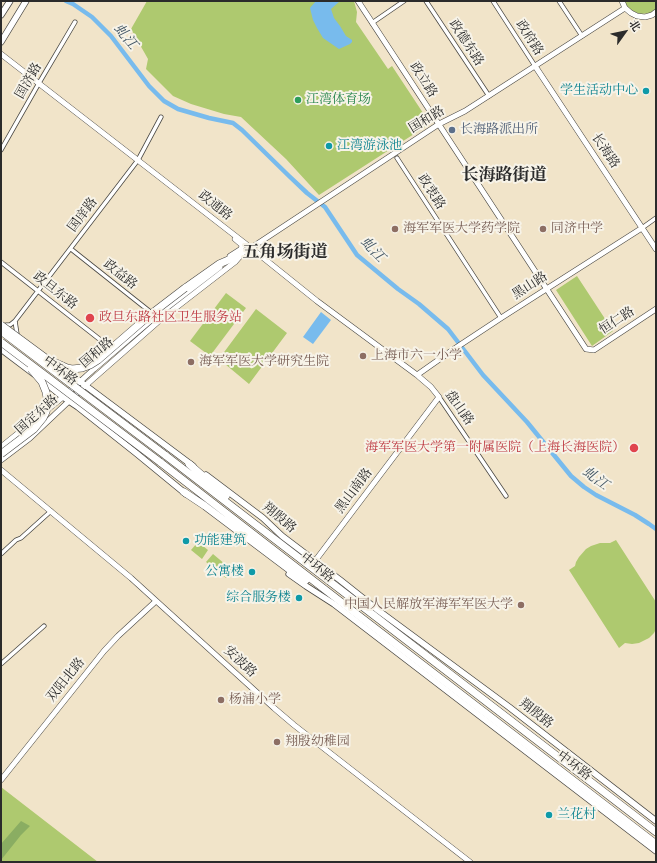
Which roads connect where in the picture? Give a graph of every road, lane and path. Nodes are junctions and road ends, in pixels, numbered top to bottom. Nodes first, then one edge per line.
1 (6, 1) edge
2 (10, 1) edge
3 (358, 1) edge
4 (404, 1) edge
5 (426, 1) edge
6 (492, 1) edge
7 (559, 1) edge
8 (622, 1) edge
9 (25, 2) edge
10 (625, 8) junction
11 (1, 9) edge
12 (656, 12) edge
13 (1, 16) edge
14 (75, 22) dead end
15 (372, 23) junction
16 (582, 36) junction
17 (1, 42) edge
18 (1, 54) edge
19 (535, 66) junction
20 (39, 83) junction
21 (489, 96) junction
22 (161, 117) dead end
23 (439, 124) junction
24 (1, 150) edge
25 (397, 158) dead end
26 (138, 160) junction
27 (211, 217) junction
28 (656, 218) edge
29 (642, 228) junction
30 (252, 248) junction
31 (71, 249) junction
32 (656, 249) edge
33 (242, 254) junction
34 (233, 258) junction
35 (1, 262) edge
36 (219, 264) junction
37 (546, 288) junction
38 (38, 290) junction
39 (656, 309) edge
40 (156, 316) junction
41 (501, 318) junction
42 (15, 321) junction
43 (1, 322) edge
44 (3, 327) edge
45 (17, 334) junction
46 (1, 344) edge
47 (1, 349) edge
48 (590, 350) joint
49 (115, 352) junction
50 (417, 375) junction
51 (80, 382) junction
52 (86, 386) junction
53 (65, 396) junction
54 (439, 397) junction
55 (70, 400) junction
56 (1, 447) edge
57 (1, 454) edge
58 (1, 460) edge
59 (189, 464) junction
60 (1, 470) edge
61 (184, 492) junction
62 (506, 496) dead end
63 (51, 511) junction
64 (278, 542) junction
65 (1, 554) edge
66 (315, 561) junction
67 (156, 601) junction
68 (341, 602) junction
69 (44, 626) dead end
70 (1, 664) edge
71 (1, 780) edge
72 (656, 821) edge
73 (656, 832) edge
74 (656, 844) edge
75 (656, 851) edge
76 (470, 862) edge

1 - 11 main road
2 - 13 main road
3 - 15 street, 政立路
4 - 15 street
5 - 21 street, 政德东路
6 - 19 street, 政府路
7 - 16 street
8 - 10 street
9 - 17 main road
10 - 12 street
10 - 16 street, 国和路
14 - 20 street, 国济路
15 - 23 street, 政立路
16 - 19 street, 国和路
18 - 20 street, 政通路
19 - 21 street, 国和路
19 - 29 street, 长海路
20 - 24 street, 国济路
20 - 26 street, 政通路
21 - 23 street, 国和路
22 - 26 street, 国庠路
23 - 30 street, 国和路
23 - 37 street, 政立路
25 - 41 street, 政衷路
26 - 27 street, 政通路
26 - 31 street, 国庠路
27 - 30 street, 政通路
27 - 36 street
28 - 29 street, 黑山路
29 - 32 street, 长海路
29 - 37 street, 黑山路
30 - 33 street, 国和路
30 - 50 street, 政通路
31 - 38 street, 国庠路
31 - 40 street, 政益路
33 - 34 street, 国和路
33 - 52 street, 国和路
34 - 36 highway
34 - 40 street, 国和路
35 - 38 street, 政旦东路
36 - 44 highway, bridge
37 - 41 street, 黑山路
37 - 48 street, 政立路
38 - 42 street, 国庠路
38 - 49 street, 政旦东路
39 - 48 street, 恒仁路
40 - 49 street, 国和路
41 - 50 street, 黑山路
42 - 44 street, 国庠路
42 - 45 street
43 - 44 main road, 翔殷路
44 - 45 main road, 翔殷路
44 - 64 highway, 中环路, bridge
45 - 51 main road, 翔殷路
46 - 53 main road
46 - 57 highway, bridge
46 - 68 highway, 中环路, bridge
47 - 53 main road
49 - 51 street, 国和路
50 - 54 street, 盘山路
51 - 52 main road, 翔殷路
51 - 53 street, 国和路
52 - 55 street, 国和路
52 - 59 main road, 翔殷路
53 - 55 main road
53 - 56 street, 国和路
54 - 62 street, 盘山路
54 - 66 street, 黑山南路
55 - 58 street, 国定东路
55 - 61 main road
59 - 64 highway
59 - 66 main road, 翔殷路
60 - 63 street, 安波路
61 - 68 highway
61 - 75 main road
63 - 65 street
63 - 67 street, 安波路
64 - 73 highway, 中环路
66 - 72 main road, 翔殷路
67 - 71 street, 双阳北路
67 - 76 street, 安波路
68 - 74 highway, 中环路
69 - 70 street

